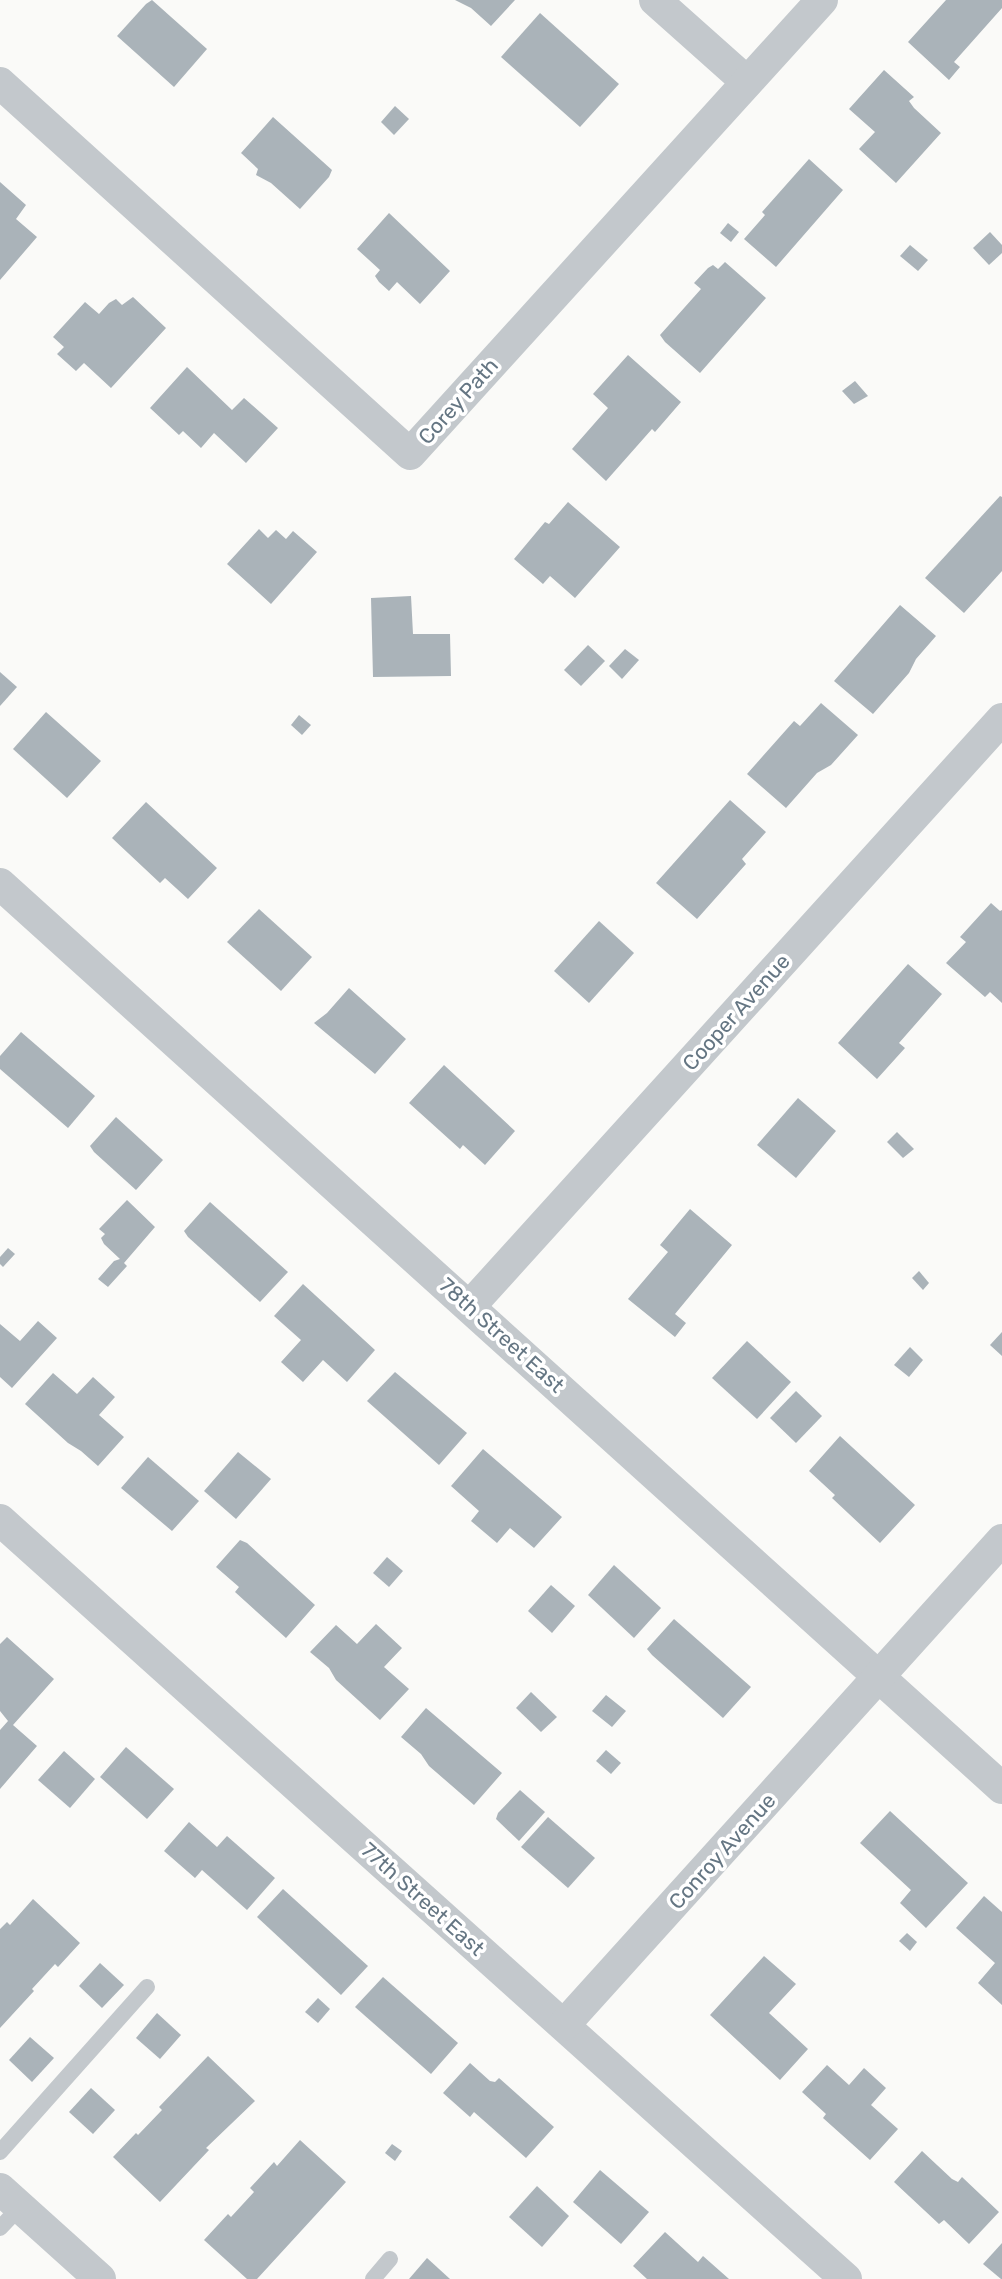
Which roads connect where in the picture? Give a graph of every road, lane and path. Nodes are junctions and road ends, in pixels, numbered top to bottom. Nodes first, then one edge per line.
1 (655, 0) edge
2 (822, 0) edge
3 (747, 82) junction
4 (0, 83) edge
5 (1002, 719) edge
6 (0, 884) edge
7 (470, 1306) junction
8 (0, 1520) edge
9 (1002, 1540) edge
10 (879, 1678) junction
11 (1002, 1788) edge
12 (147, 1987) dead end
13 (564, 2025) junction
14 (0, 2152) edge
15 (7, 2208) edge
16 (390, 2259) dead end
17 (100, 2279) edge
18 (373, 2279) edge
19 (846, 2279) edge

1 - 3 street
2 - 3 street, Corey Path
3 - 4 street, Corey Path
5 - 7 street, Cooper Avenue
6 - 7 street, 78th Street East
7 - 10 street, 78th Street East
8 - 13 street, 77th Street East
9 - 10 street, Conroy Avenue
10 - 11 street, 78th Street East
10 - 13 street, Conroy Avenue
12 - 14 lane
13 - 19 street, 77th Street East
15 - 17 street
16 - 18 lane

